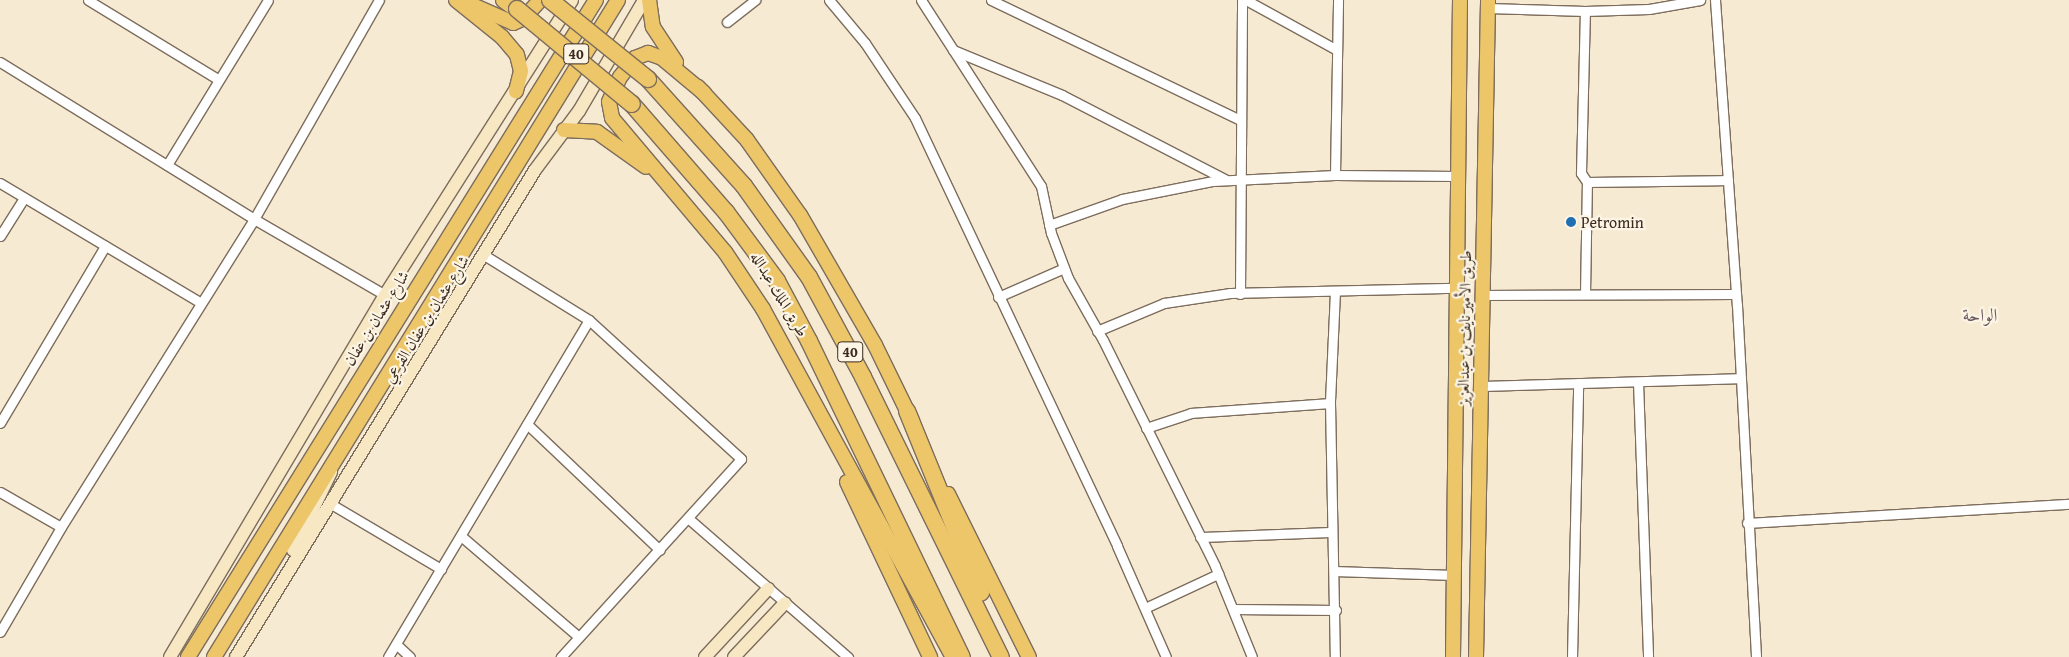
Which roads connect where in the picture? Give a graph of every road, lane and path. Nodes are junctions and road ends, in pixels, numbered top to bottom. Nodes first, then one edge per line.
1 (88, 0) edge
2 (379, 0) edge
3 (456, 0) edge
4 (463, 0) edge
5 (540, 0) edge
6 (550, 0) edge
7 (572, 0) edge
8 (596, 0) edge
9 (618, 0) edge
10 (644, 0) edge
11 (649, 0) edge
12 (755, 0) edge
13 (828, 0) edge
14 (921, 0) edge
15 (991, 0) edge
16 (1242, 0) edge
17 (1246, 0) edge
18 (1338, 0) edge
19 (1460, 0) edge
20 (1700, 0) edge
21 (1715, 0) edge
22 (266, 1) edge
23 (511, 4) edge
24 (1488, 4) edge
25 (1585, 11) junction
26 (727, 22) dead end
27 (1335, 49) junction
28 (953, 50) junction
29 (0, 62) edge
30 (219, 80) junction
31 (516, 91) junction
32 (704, 93) junction
33 (1240, 120) junction
34 (564, 130) junction
35 (167, 165) junction
36 (1335, 174) junction
37 (1457, 176) junction
38 (1227, 180) junction
39 (1239, 180) junction
40 (1728, 180) junction
41 (665, 181) junction
42 (1587, 182) junction
43 (0, 183) edge
44 (24, 198) junction
45 (254, 219) junction
46 (1049, 225) junction
47 (0, 236) edge
48 (105, 246) junction
49 (484, 255) junction
50 (1064, 268) junction
51 (1456, 288) junction
52 (1335, 291) junction
53 (1240, 294) junction
54 (1585, 294) junction
55 (1736, 294) junction
56 (385, 295) junction
57 (1480, 295) junction
58 (998, 297) junction
59 (201, 303) junction
60 (589, 320) junction
61 (1097, 331) junction
62 (780, 339) junction
63 (1741, 378) junction
64 (1638, 382) junction
65 (1578, 383) junction
66 (1479, 386) junction
67 (1330, 403) junction
68 (908, 410) junction
69 (0, 423) edge
70 (527, 424) junction
71 (1146, 428) junction
72 (303, 438) junction
73 (337, 454) junction
74 (0, 492) edge
75 (331, 504) junction
76 (2069, 504) edge
77 (689, 519) junction
78 (1747, 523) junction
79 (61, 527) junction
80 (1332, 532) junction
81 (460, 536) junction
82 (1200, 537) junction
83 (660, 550) junction
84 (441, 569) junction
85 (1334, 570) junction
86 (1218, 574) junction
87 (1454, 575) junction
88 (768, 589) junction
89 (785, 603) junction
90 (1144, 608) junction
91 (1233, 609) junction
92 (1336, 610) junction
93 (263, 613) junction
94 (214, 614) junction
95 (0, 632) edge
96 (580, 637) junction
97 (396, 644) junction
98 (170, 657) edge
99 (188, 657) edge
100 (214, 657) edge
101 (236, 657) edge
102 (388, 657) edge
103 (410, 657) edge
104 (561, 657) edge
105 (705, 657) edge
106 (734, 657) edge
107 (848, 657) edge
108 (930, 657) edge
109 (953, 657) edge
110 (962, 657) edge
111 (1001, 657) edge
112 (1007, 657) edge
113 (1028, 657) edge
114 (1166, 657) edge
115 (1252, 657) edge
116 (1335, 657) edge
117 (1453, 657) edge
118 (1476, 657) edge
119 (1572, 657) edge
120 (1648, 657) edge
121 (1756, 657) edge

1 - 30 street
2 - 45 street
3 - 31 main road
4 - 5 main road
6 - 111 highway, طريق الملك عبدالله / 40, bridge
7 - 31 main road
8 - 94 main road, شارع عثمان بن عفان
9 - 73 main road
10 - 34 main road, شارع عثمان بن عفان الفرعي
11 - 32 main road
12 - 26 street
13 - 58 street
14 - 28 street
15 - 33 street
16 - 33 street
17 - 27 street
18 - 27 street
19 - 37 main road, طريق الأمير نايف بن عبدالعزيز
20 - 25 street
21 - 40 street
22 - 30 street
23 - 110 highway, طريق الملك عبدالله / 40, bridge
24 - 25 street
24 - 57 main road, طريق الأمير نايف بن عبدالعزيز
25 - 42 street
27 - 36 street
28 - 38 street
28 - 46 street
29 - 35 street
30 - 35 street
31 - 56 main road
32 - 41 main road
32 - 68 main road
33 - 39 street
34 - 41 main road
34 - 49 main road, شارع عثمان بن عفان الفرعي
35 - 45 street
36 - 37 street
36 - 39 street
37 - 51 main road, طريق الأمير نايف بن عبدالعزيز
38 - 39 street
38 - 46 street
39 - 53 street
40 - 42 street
40 - 55 street
41 - 62 main road
42 - 54 street
43 - 44 street
44 - 47 street
44 - 48 street
45 - 56 street
45 - 59 street
46 - 50 street
48 - 59 street
48 - 69 street
49 - 60 street
49 - 75 main road, شارع عثمان بن عفان الفرعي
50 - 58 street
50 - 61 street
51 - 52 street
51 - 87 main road, طريق الأمير نايف بن عبدالعزيز
52 - 53 street
52 - 67 street
53 - 61 street
54 - 55 street
54 - 57 street
55 - 63 street
56 - 72 main road
57 - 66 main road, طريق الأمير نايف بن عبدالعزيز
58 - 90 street
59 - 79 street
60 - 70 street
60 - 77 street
61 - 71 street
62 - 108 main road
62 - 109 main road
63 - 64 street
63 - 78 street
64 - 65 street
64 - 120 street
65 - 66 street
65 - 119 street
66 - 118 main road, طريق الأمير نايف بن عبدالعزيز
67 - 71 street
67 - 80 street
68 - 112 highway
68 - 113 main road
70 - 81 street
70 - 83 street
71 - 82 street
72 - 94 main road
72 - 98 main road
73 - 93 main road
73 - 100 main road
74 - 79 street
75 - 84 street
75 - 93 main road, شارع عثمان بن عفان الفرعي
76 - 78 street
77 - 83 street
77 - 88 street
78 - 121 street
79 - 95 street
80 - 82 street
80 - 85 street
81 - 84 street
81 - 96 street
82 - 86 street
83 - 96 street
84 - 97 street
85 - 87 street
85 - 92 street
86 - 90 street
86 - 91 street
87 - 117 main road, طريق الأمير نايف بن عبدالعزيز
88 - 89 street
88 - 105 main road
89 - 106 main road
89 - 107 street
90 - 114 street
91 - 92 street
91 - 115 street
92 - 116 street
93 - 101 main road, شارع عثمان بن عفان الفرعي
94 - 99 main road, شارع عثمان بن عفان
96 - 104 street
97 - 102 street
97 - 103 street

